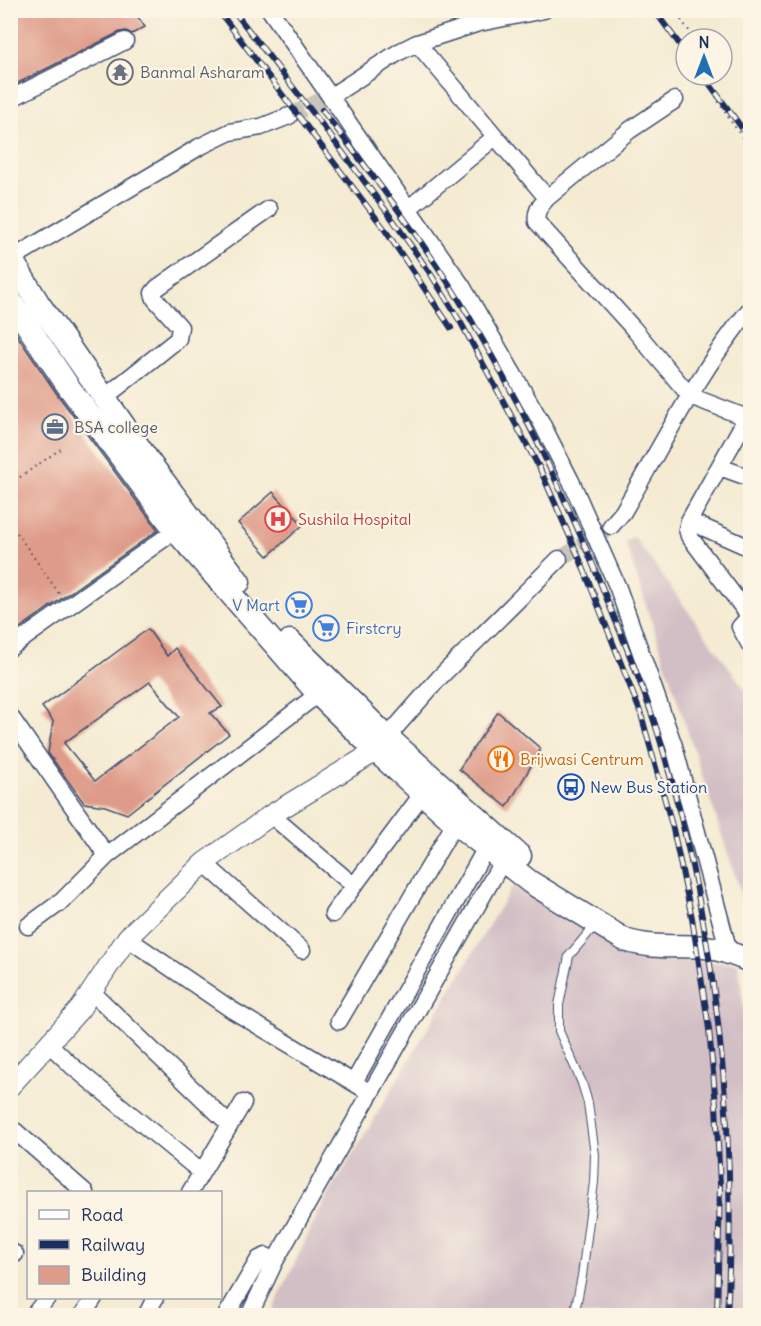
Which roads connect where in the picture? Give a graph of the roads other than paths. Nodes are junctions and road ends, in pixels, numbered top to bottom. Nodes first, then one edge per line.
1 (270, 10) edge
2 (544, 10) edge
3 (125, 40) dead end
4 (417, 43) junction
5 (336, 93) tunnel mouth
6 (10, 99) edge
7 (675, 100) dead end
8 (289, 117) tunnel mouth
9 (495, 137) junction
10 (547, 198) junction
11 (269, 209) dead end
12 (408, 209) junction
13 (11, 258) edge
14 (14, 313) edge
15 (748, 318) edge
16 (690, 396) junction
17 (104, 398) junction
18 (748, 418) edge
19 (720, 467) junction
20 (750, 478) edge
21 (689, 521) junction
22 (183, 525) junction
23 (611, 526) tunnel mouth
24 (750, 548) edge
25 (559, 559) tunnel mouth
26 (750, 616) edge
27 (750, 645) edge
28 (10, 648) edge
29 (318, 694) junction
30 (10, 716) edge
31 (381, 744) junction
32 (423, 793) junction
33 (271, 816) junction
34 (455, 823) junction
35 (500, 852) junction
36 (107, 856) junction
37 (204, 863) junction
38 (353, 885) junction
39 (333, 914) dead end
40 (597, 924) junction
41 (28, 926) dead end
42 (127, 938) junction
43 (668, 947) junction
44 (302, 950) dead end
45 (729, 952) junction
46 (750, 961) edge
47 (91, 991) junction
48 (339, 1021) dead end
49 (48, 1043) junction
50 (354, 1082) junction
51 (10, 1086) edge
52 (370, 1093) junction
53 (243, 1103) dead end
54 (230, 1125) junction
55 (15, 1131) dead end
56 (201, 1172) junction
57 (84, 1191) edge
58 (191, 1191) edge
59 (274, 1261) junction
60 (46, 1299) edge
61 (93, 1299) edge
62 (154, 1299) edge
63 (227, 1314) dead end
64 (33, 1316) edge
65 (82, 1316) edge
66 (146, 1316) edge
67 (249, 1316) edge
68 (574, 1316) edge

1 - 12 street
2 - 4 street
3 - 6 street
4 - 5 street
4 - 9 street
7 - 10 street
8 - 13 street
9 - 10 street
9 - 12 street
10 - 16 street
11 - 17 street
12 - 45 street
13 - 17 main road
14 - 22 main road
15 - 16 street
16 - 18 street
16 - 23 street
17 - 22 main road
18 - 19 street
19 - 20 street
19 - 21 street
21 - 24 street
21 - 26 street
22 - 28 street
22 - 29 main road
22 - 31 main road
25 - 31 street
26 - 27 street
29 - 31 main road
29 - 36 street
30 - 36 street
31 - 32 main road
31 - 33 street
31 - 35 main road
32 - 34 main road
32 - 38 street
33 - 37 street
33 - 38 street
34 - 35 main road
34 - 48 street
35 - 40 main road
35 - 43 main road
35 - 50 street
35 - 52 street
36 - 41 street
37 - 42 street
37 - 44 street
38 - 39 street
40 - 43 main road
40 - 68 lane
42 - 47 street
42 - 50 street
43 - 45 main road
45 - 46 main road
47 - 49 street
47 - 54 street
49 - 51 street
49 - 56 street
50 - 52 street
52 - 59 street
53 - 54 street
54 - 56 street
55 - 57 street
56 - 58 street
59 - 63 street
59 - 67 street
60 - 64 street
61 - 65 street
62 - 66 street

